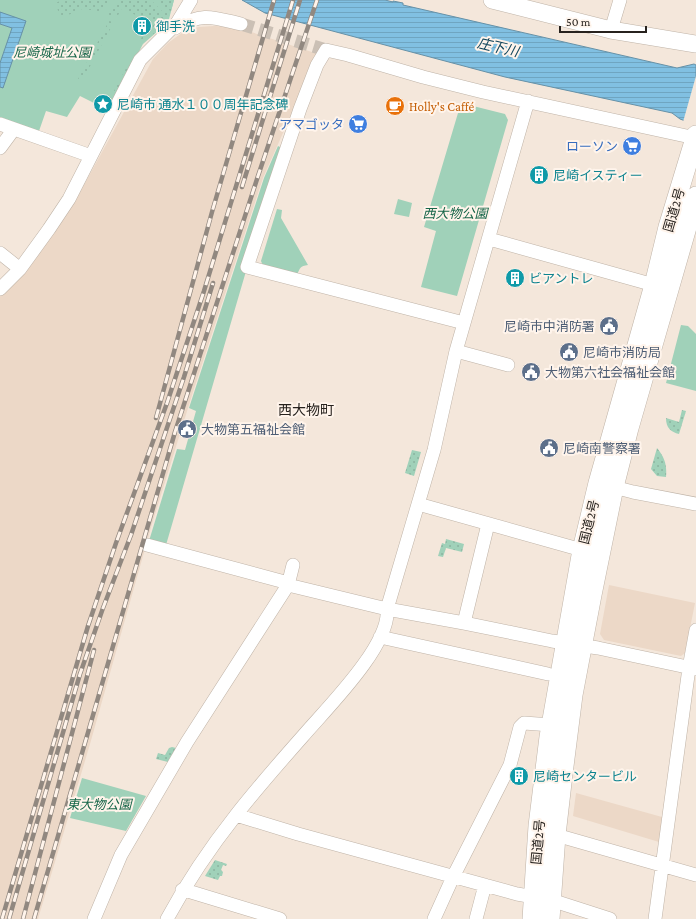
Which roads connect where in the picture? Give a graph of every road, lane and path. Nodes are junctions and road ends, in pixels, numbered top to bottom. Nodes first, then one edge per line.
1 (492, 0) edge
2 (620, 0) edge
3 (509, 2) edge
4 (190, 3) edge
5 (241, 24) tunnel mouth
6 (611, 30) junction
7 (164, 36) junction
8 (696, 44) edge
9 (528, 101) junction
10 (0, 124) edge
11 (14, 129) junction
12 (696, 137) edge
13 (0, 148) edge
14 (91, 156) junction
15 (696, 196) edge
16 (489, 239) junction
17 (0, 254) edge
18 (20, 269) junction
19 (654, 285) junction
20 (0, 289) edge
21 (464, 323) junction
22 (456, 351) junction
23 (508, 365) dead end
24 (606, 485) junction
25 (418, 504) junction
26 (696, 504) edge
27 (488, 524) junction
28 (147, 545) dead end
29 (582, 550) junction
30 (293, 565) dead end
31 (288, 586) junction
32 (387, 609) junction
33 (464, 623) junction
34 (696, 630) edge
35 (380, 637) junction
36 (565, 643) junction
37 (583, 646) junction
38 (692, 668) edge
39 (548, 674) dead end
40 (551, 725) junction
41 (236, 815) junction
42 (556, 835) junction
43 (663, 865) junction
44 (696, 875) edge
45 (453, 877) junction
46 (486, 885) junction
47 (182, 890) junction
48 (534, 897) junction
49 (94, 919) edge
50 (167, 919) edge
51 (280, 919) edge
52 (434, 919) edge
53 (476, 919) edge
54 (532, 919) edge
55 (550, 919) edge
56 (610, 919) edge
57 (655, 919) edge

1 - 3 main road
2 - 6 street
3 - 6 main road
4 - 7 street
5 - 7 street
6 - 8 main road
7 - 14 street
9 - 12 street
9 - 16 street
9 - 21 street
10 - 11 street
11 - 13 street
11 - 14 street
12 - 19 highway, 国道2号
14 - 18 street
15 - 24 highway, 国道2号
16 - 19 street
16 - 21 street
17 - 18 street
18 - 20 street
19 - 24 highway, 国道2号
21 - 22 street
22 - 23 street
22 - 25 street
24 - 26 street
24 - 29 highway, 国道2号
24 - 37 highway, 国道2号
25 - 27 street
25 - 32 street
27 - 29 street
27 - 33 street
28 - 31 street
29 - 36 highway, 国道2号
30 - 31 street
31 - 32 street
31 - 49 street
32 - 33 street
32 - 35 street
33 - 36 street
34 - 38 street
35 - 39 street
35 - 41 street
36 - 37 street
36 - 40 highway, 国道2号
37 - 38 street
37 - 42 highway, 国道2号
38 - 43 street
40 - 45 street
40 - 48 highway, 国道2号
41 - 45 street
41 - 47 street
42 - 43 street
42 - 48 highway, 国道2号
43 - 44 street
43 - 57 street
45 - 46 street
45 - 52 street
46 - 48 street
46 - 53 street
47 - 50 street
47 - 51 street
48 - 54 highway, 国道2号
48 - 55 highway, 国道2号
48 - 56 street

